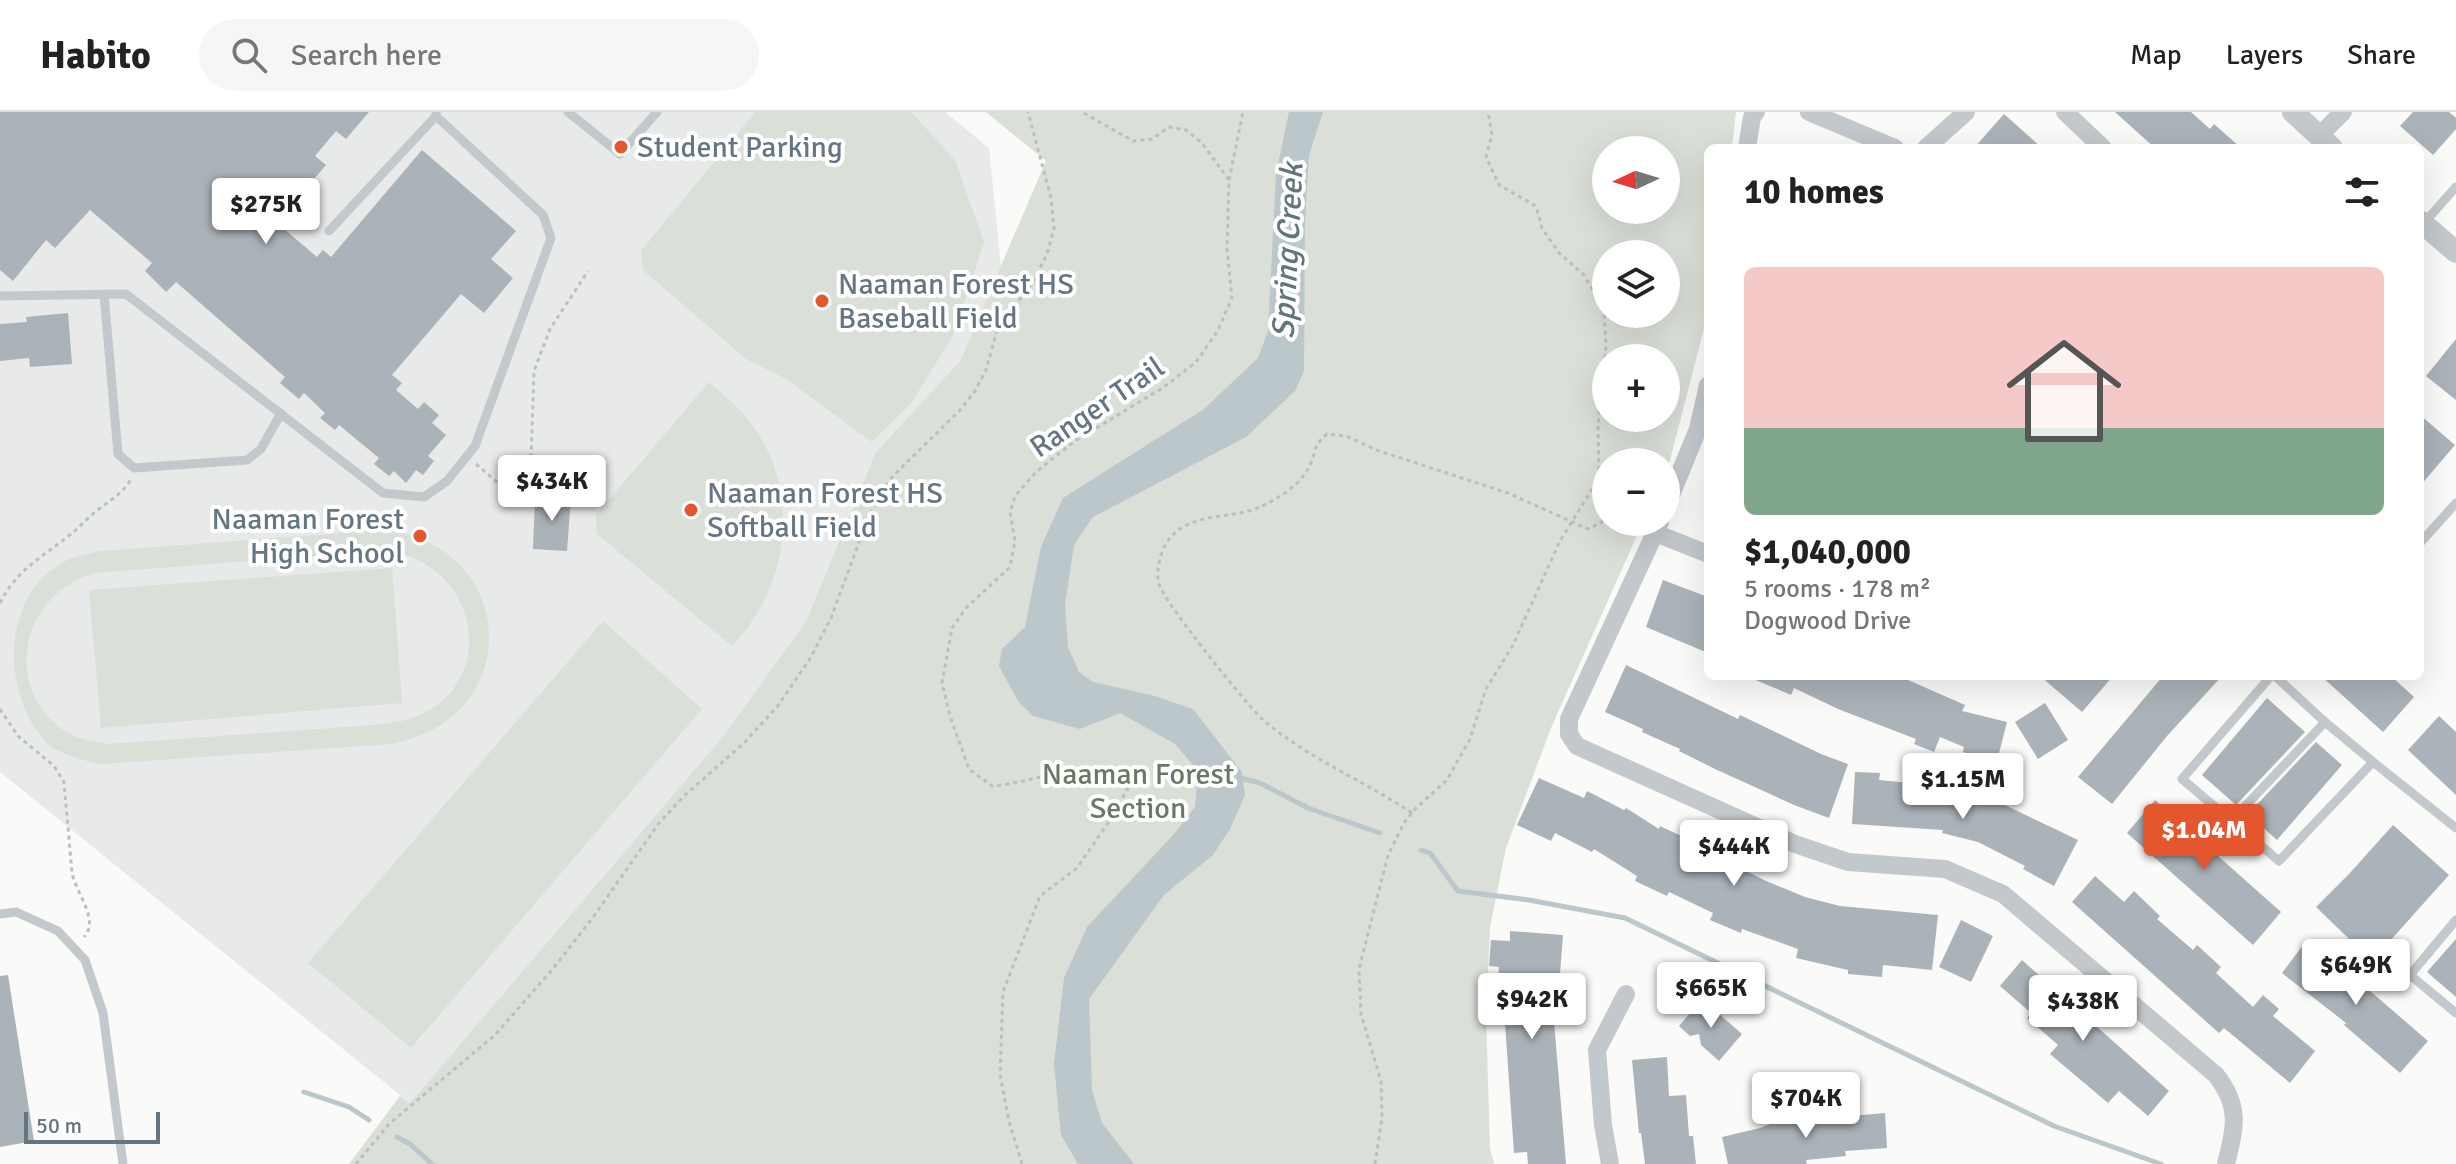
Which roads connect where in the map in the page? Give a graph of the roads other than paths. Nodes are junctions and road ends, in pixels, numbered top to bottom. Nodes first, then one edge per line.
1 (568, 112) edge
2 (657, 112) edge
3 (1756, 112) edge
4 (1809, 112) edge
5 (1966, 112) edge
6 (2065, 112) edge
7 (2293, 112) edge
8 (2343, 112) edge
9 (436, 114) edge
10 (2325, 142) edge
11 (1748, 144) edge
12 (1885, 144) edge
13 (1930, 144) edge
14 (2099, 144) edge
15 (2456, 187) edge
16 (2424, 221) edge
17 (2424, 225) edge
18 (329, 231) dead end
19 (2456, 252) edge
20 (104, 294) junction
21 (0, 296) edge
22 (1704, 403) edge
23 (281, 413) junction
24 (1680, 473) edge
25 (2456, 503) edge
26 (1654, 536) edge
27 (1673, 536) edge
28 (2424, 539) edge
29 (1704, 552) edge
30 (2269, 680) edge
31 (2278, 680) edge
32 (2325, 722) junction
33 (2373, 762) junction
34 (2232, 820) junction
35 (2456, 828) edge
36 (0, 914) edge
37 (2456, 920) edge
38 (1626, 994) dead end
39 (2456, 1013) edge
40 (123, 1164) edge
41 (1610, 1164) edge
42 (2226, 1164) edge

1 - 2 lane
3 - 11 street
4 - 12 street
5 - 13 street
6 - 14 street
7 - 10 street
8 - 10 street
9 - 18 lane
9 - 23 lane
15 - 16 lane
17 - 19 street
20 - 21 lane
20 - 23 lane
20 - 23 lane
22 - 24 street
25 - 28 lane
26 - 42 street
27 - 29 street
30 - 34 lane
31 - 32 lane
32 - 33 lane
32 - 34 lane
33 - 34 lane
33 - 35 lane
36 - 40 lane
37 - 39 lane
38 - 41 street

